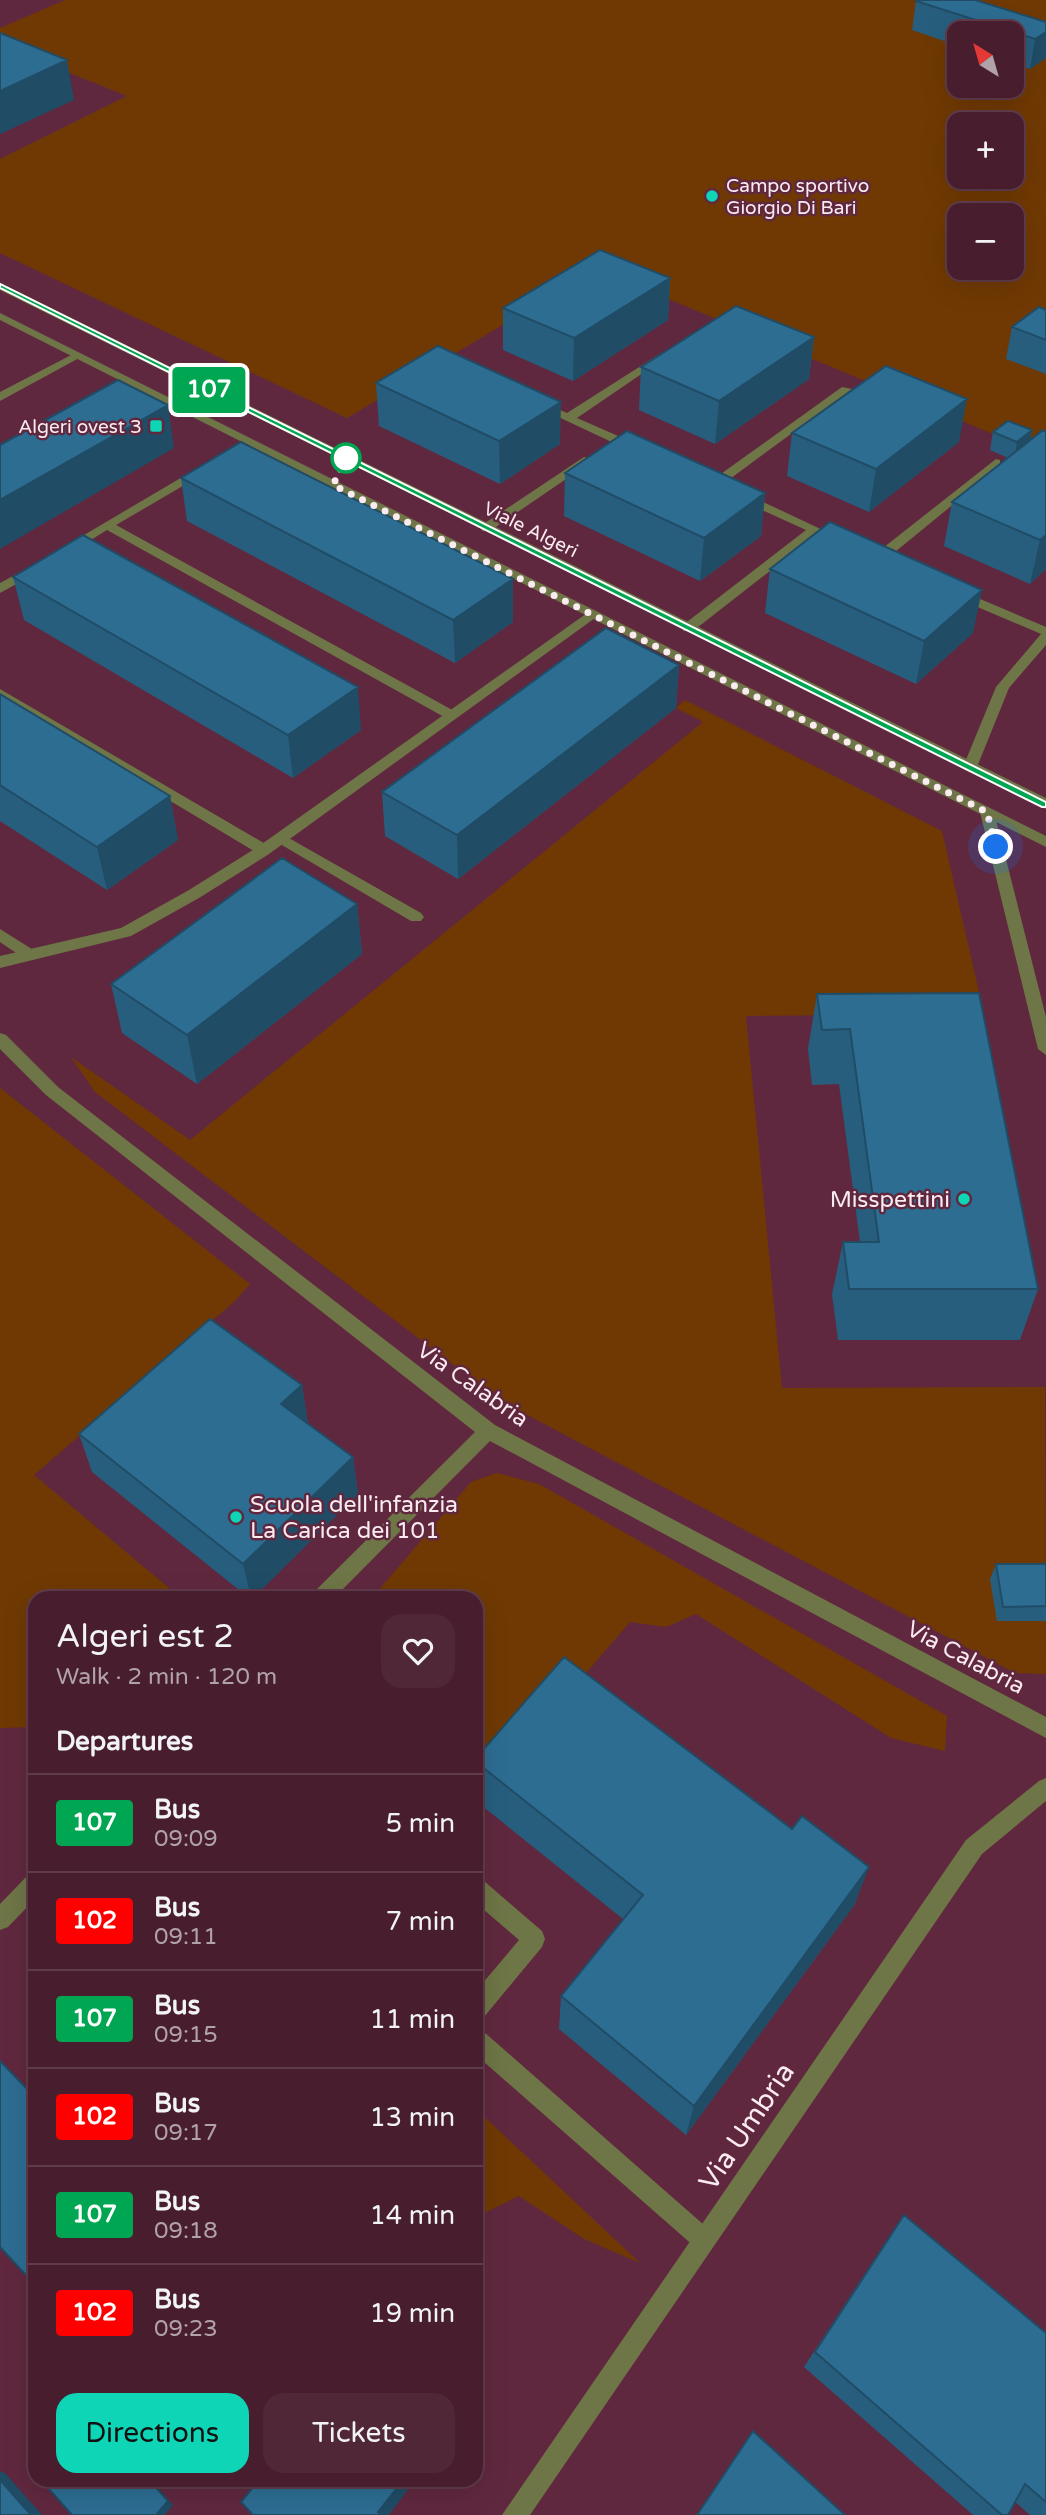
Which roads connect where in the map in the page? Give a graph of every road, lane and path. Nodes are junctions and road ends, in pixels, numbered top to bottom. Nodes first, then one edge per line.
1 (0, 286) edge
2 (0, 316) edge
3 (666, 353) edge
4 (77, 355) junction
5 (846, 389) dead end
6 (0, 397) edge
7 (531, 402) edge
8 (568, 418) junction
9 (249, 442) junction
10 (604, 447) junction
11 (231, 453) edge
12 (653, 456) edge
13 (996, 463) edge
14 (209, 466) edge
15 (107, 525) junction
16 (486, 528) junction
17 (815, 530) junction
18 (941, 586) edge
19 (0, 589) edge
20 (590, 615) junction
21 (688, 628) junction
22 (1046, 634) edge
23 (0, 693) edge
24 (451, 715) junction
25 (970, 767) junction
26 (1046, 804) edge
27 (987, 812) junction
28 (280, 838) junction
29 (1046, 842) edge
30 (264, 850) junction
31 (416, 917) dead end
32 (0, 934) edge
33 (30, 954) junction
34 (0, 962) edge
35 (1043, 1028) edge
36 (0, 1040) edge
37 (1046, 1049) edge
38 (488, 1431) junction
39 (328, 1591) edge
40 (1046, 1728) edge
41 (1046, 1788) edge
42 (28, 1890) edge
43 (483, 1895) edge
44 (2, 1912) edge
45 (483, 2001) edge
46 (483, 2046) edge
47 (704, 2240) junction
48 (515, 2515) edge

1 - 16 street, Viale Algeri
2 - 4 street
3 - 8 street
4 - 6 street
4 - 9 street
5 - 17 street
7 - 8 street
8 - 10 street
9 - 11 street
9 - 20 street
10 - 12 street
10 - 16 street
13 - 17 street
14 - 15 street
15 - 19 street
15 - 24 street
16 - 21 street, Viale Algeri
17 - 21 street
18 - 22 street
20 - 24 street
20 - 27 street
21 - 25 street, Viale Algeri
22 - 25 street
23 - 30 street
24 - 28 street
25 - 26 street, Viale Algeri
27 - 29 street
27 - 35 street
28 - 30 street
28 - 31 street
30 - 33 street
32 - 33 street
33 - 34 street
35 - 37 street
36 - 38 street, Via Calabria
38 - 39 street
38 - 40 street, Via Calabria
41 - 47 street, Via Umbria
42 - 44 street
43 - 45 street
46 - 47 street
47 - 48 street, Via Umbria

